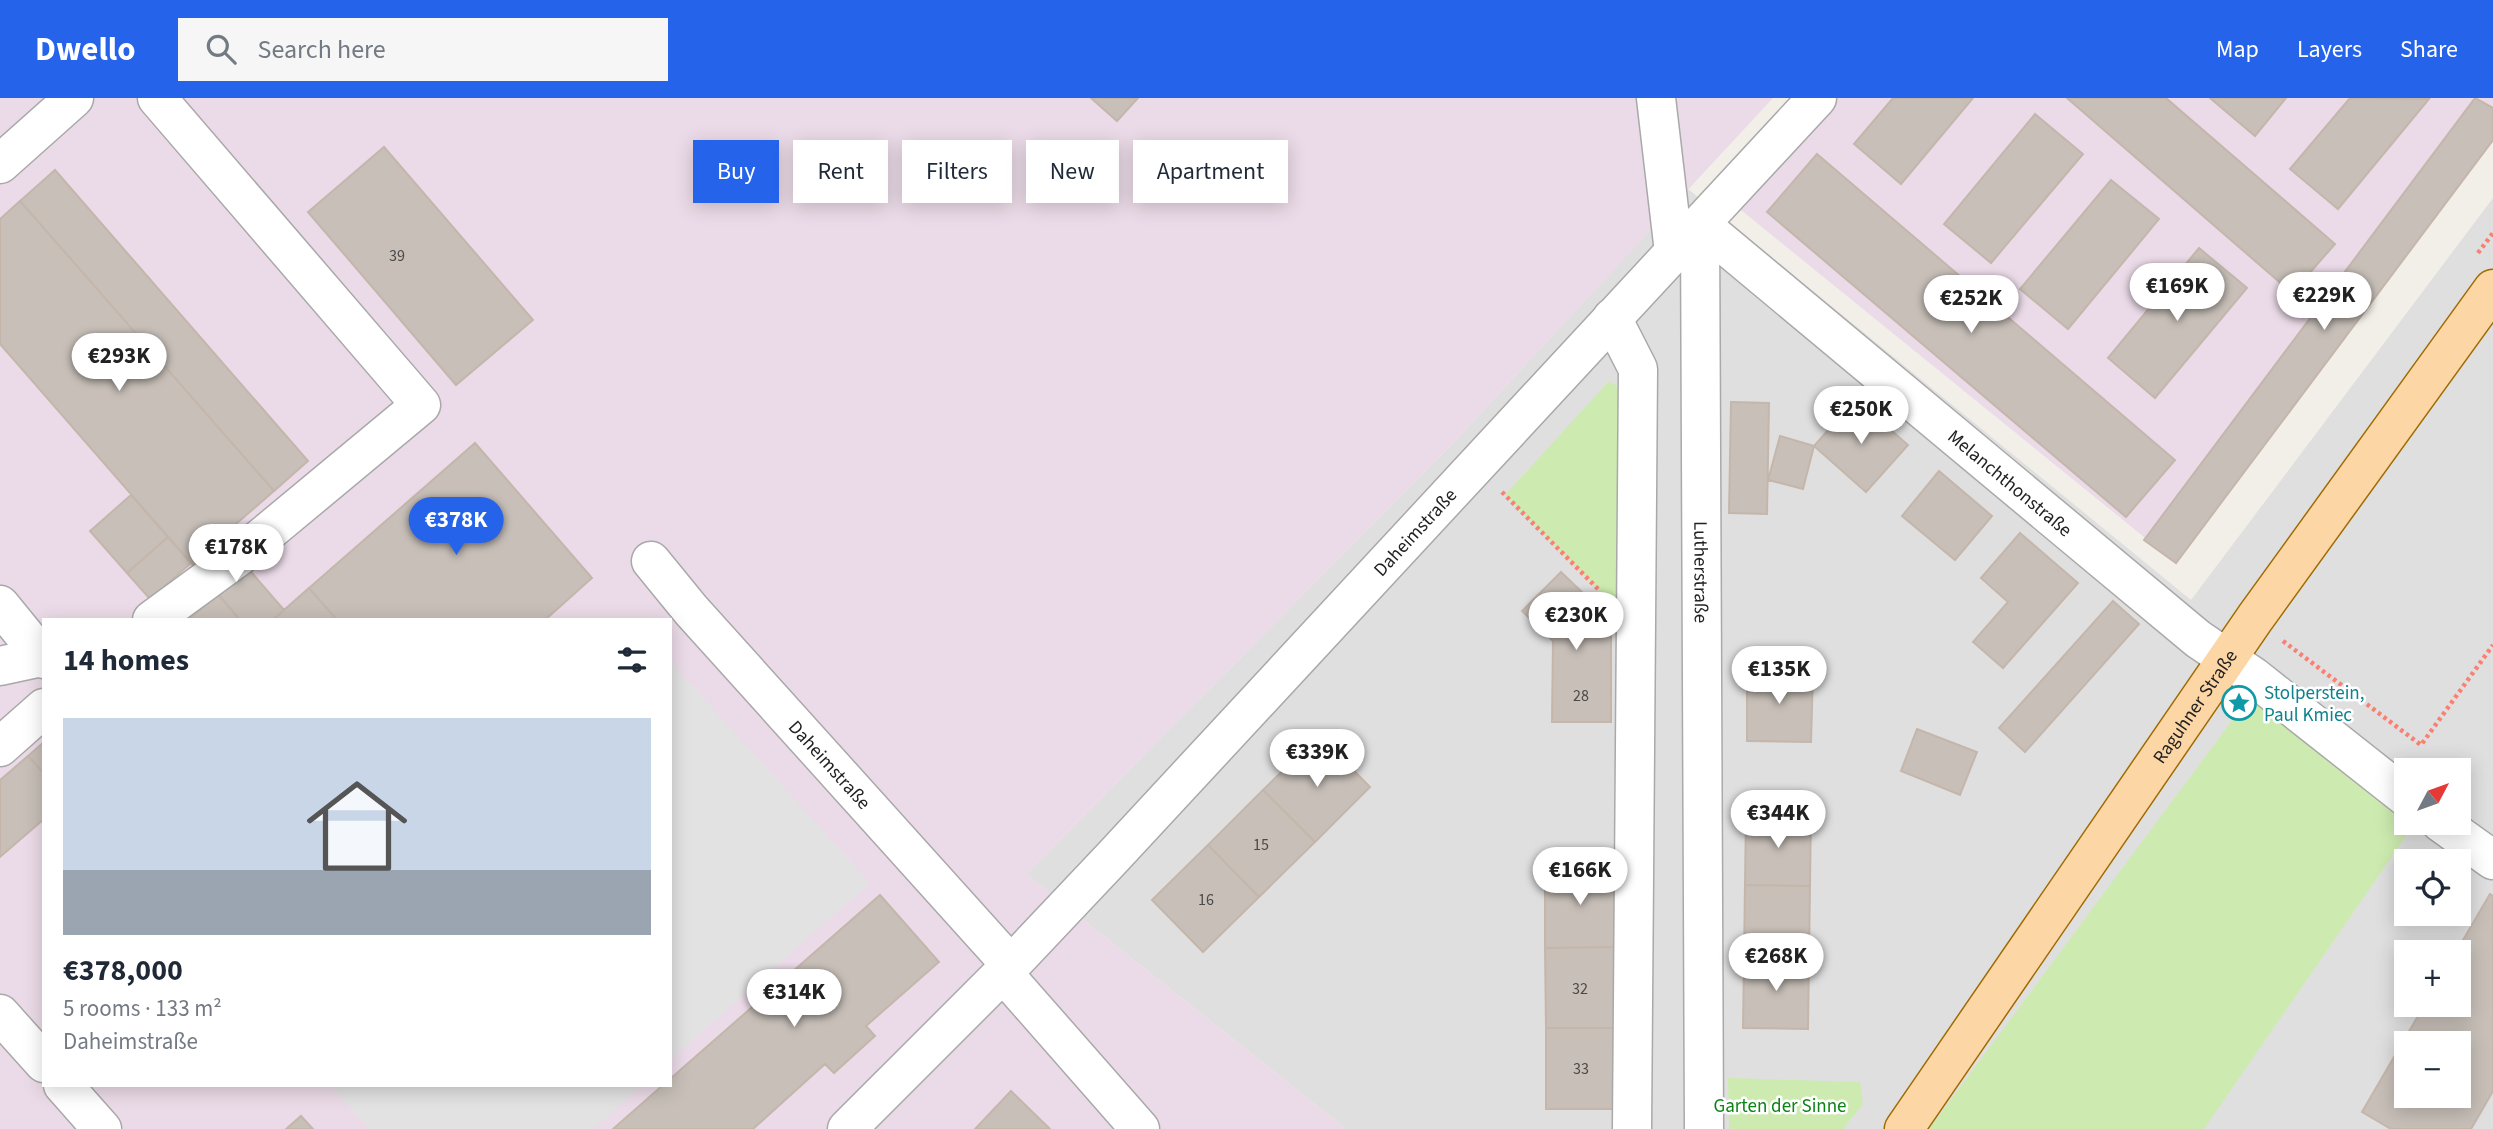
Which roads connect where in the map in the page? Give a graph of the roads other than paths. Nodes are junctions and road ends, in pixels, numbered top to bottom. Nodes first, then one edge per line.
1 (74, 98) edge
2 (157, 98) edge
3 (1656, 98) edge
4 (1817, 98) edge
5 (0, 164) edge
6 (1700, 224) junction
7 (1674, 251) junction
8 (2493, 289) edge
9 (1612, 318) junction
10 (651, 561) dead end
11 (0, 605) edge
12 (155, 618) edge
13 (42, 657) edge
14 (42, 658) edge
15 (2227, 659) junction
16 (0, 666) edge
17 (42, 710) edge
18 (0, 747) edge
19 (2394, 788) edge
20 (2458, 835) edge
21 (2493, 860) edge
22 (1007, 969) junction
23 (0, 1014) edge
24 (42, 1061) edge
25 (65, 1087) edge
26 (102, 1129) edge
27 (847, 1129) edge
28 (1140, 1129) edge
29 (1632, 1129) edge
30 (1704, 1129) edge
31 (1904, 1129) edge

1 - 5 street
2 - 12 street
3 - 7 street
4 - 6 street, Daheimstraße
6 - 7 street, Daheimstraße
6 - 15 street, Melanchthonstraße
6 - 30 street, Lutherstraße
7 - 9 street, Daheimstraße
8 - 15 main road, Raguhner Straße
9 - 22 street, Daheimstraße
9 - 29 street
10 - 22 street, Daheimstraße
11 - 13 street
14 - 16 street
15 - 19 street, Melanchthonstraße
15 - 31 main road, Raguhner Straße
17 - 18 street
20 - 21 street
22 - 27 street, Daheimstraße
22 - 28 street
23 - 24 street
25 - 26 street

